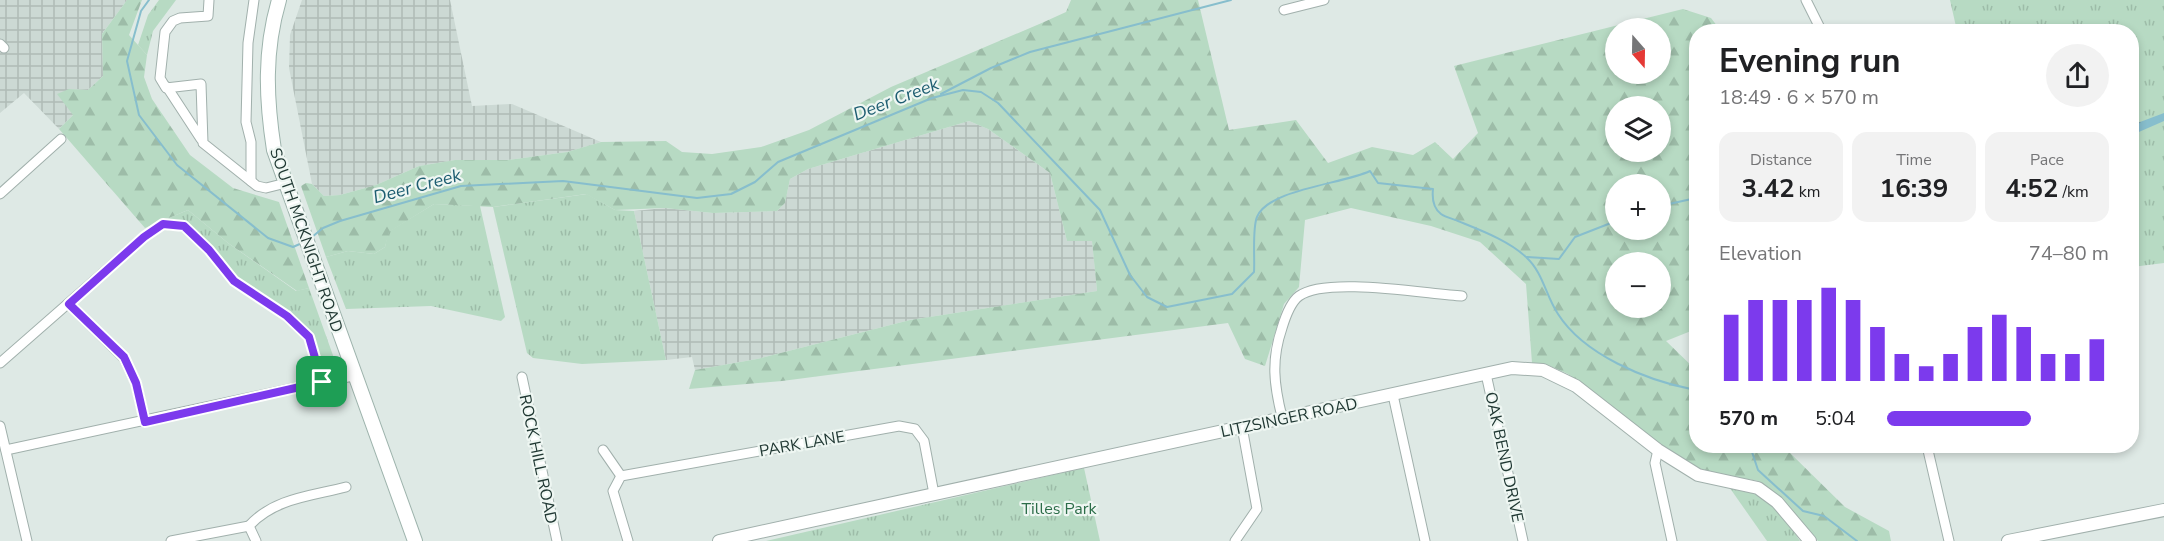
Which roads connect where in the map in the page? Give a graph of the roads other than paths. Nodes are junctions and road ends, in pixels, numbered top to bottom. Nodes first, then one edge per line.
1 (208, 0) edge
2 (254, 0) edge
3 (279, 0) edge
4 (1324, 0) edge
5 (1806, 0) edge
6 (1284, 10) dead end
7 (1818, 24) edge
8 (167, 87) junction
9 (61, 139) dead end
10 (203, 141) junction
11 (251, 181) junction
12 (286, 183) junction
13 (0, 194) edge
14 (1462, 296) dead end
15 (69, 304) junction
16 (0, 363) edge
17 (1486, 374) junction
18 (353, 376) junction
19 (522, 376) dead end
20 (322, 382) junction
21 (1393, 395) junction
22 (1282, 417) junction
23 (145, 422) junction
24 (0, 426) edge
25 (1242, 427) junction
26 (6, 450) junction
27 (603, 450) dead end
28 (1658, 450) junction
29 (1929, 453) edge
30 (621, 476) junction
31 (346, 487) dead end
32 (934, 494) junction
33 (2164, 510) edge
34 (249, 526) junction
35 (27, 541) edge
36 (171, 541) edge
37 (256, 541) edge
38 (415, 541) edge
39 (557, 541) edge
40 (628, 541) edge
41 (719, 541) edge
42 (1235, 541) edge
43 (1425, 541) edge
44 (1523, 541) edge
45 (1672, 541) edge
46 (1810, 541) edge
47 (1949, 541) edge
48 (2008, 541) edge

1 - 8 street
2 - 11 street
3 - 12 main road, SOUTH MCKNIGHT ROAD
4 - 6 street
5 - 7 street
8 - 10 street
8 - 10 street
9 - 13 street
10 - 11 street
11 - 12 street
12 - 18 main road, SOUTH MCKNIGHT ROAD
14 - 22 street
15 - 16 street
15 - 20 street
15 - 23 street
17 - 21 street, LITZSINGER ROAD
17 - 28 street, LITZSINGER ROAD
17 - 44 street, OAK BEND DRIVE
18 - 20 street
18 - 38 main road, SOUTH MCKNIGHT ROAD
19 - 39 street, ROCK HILL ROAD
20 - 23 street
21 - 22 street, LITZSINGER ROAD
21 - 43 street
22 - 25 street, LITZSINGER ROAD
23 - 26 street
24 - 26 street
25 - 32 street, LITZSINGER ROAD
25 - 42 street
26 - 35 street
27 - 30 street
28 - 45 street
28 - 46 street, LITZSINGER ROAD
29 - 47 street
30 - 32 street, PARK LANE
30 - 40 street
31 - 34 street
32 - 41 street, LITZSINGER ROAD
33 - 48 street
34 - 36 street
34 - 37 street

